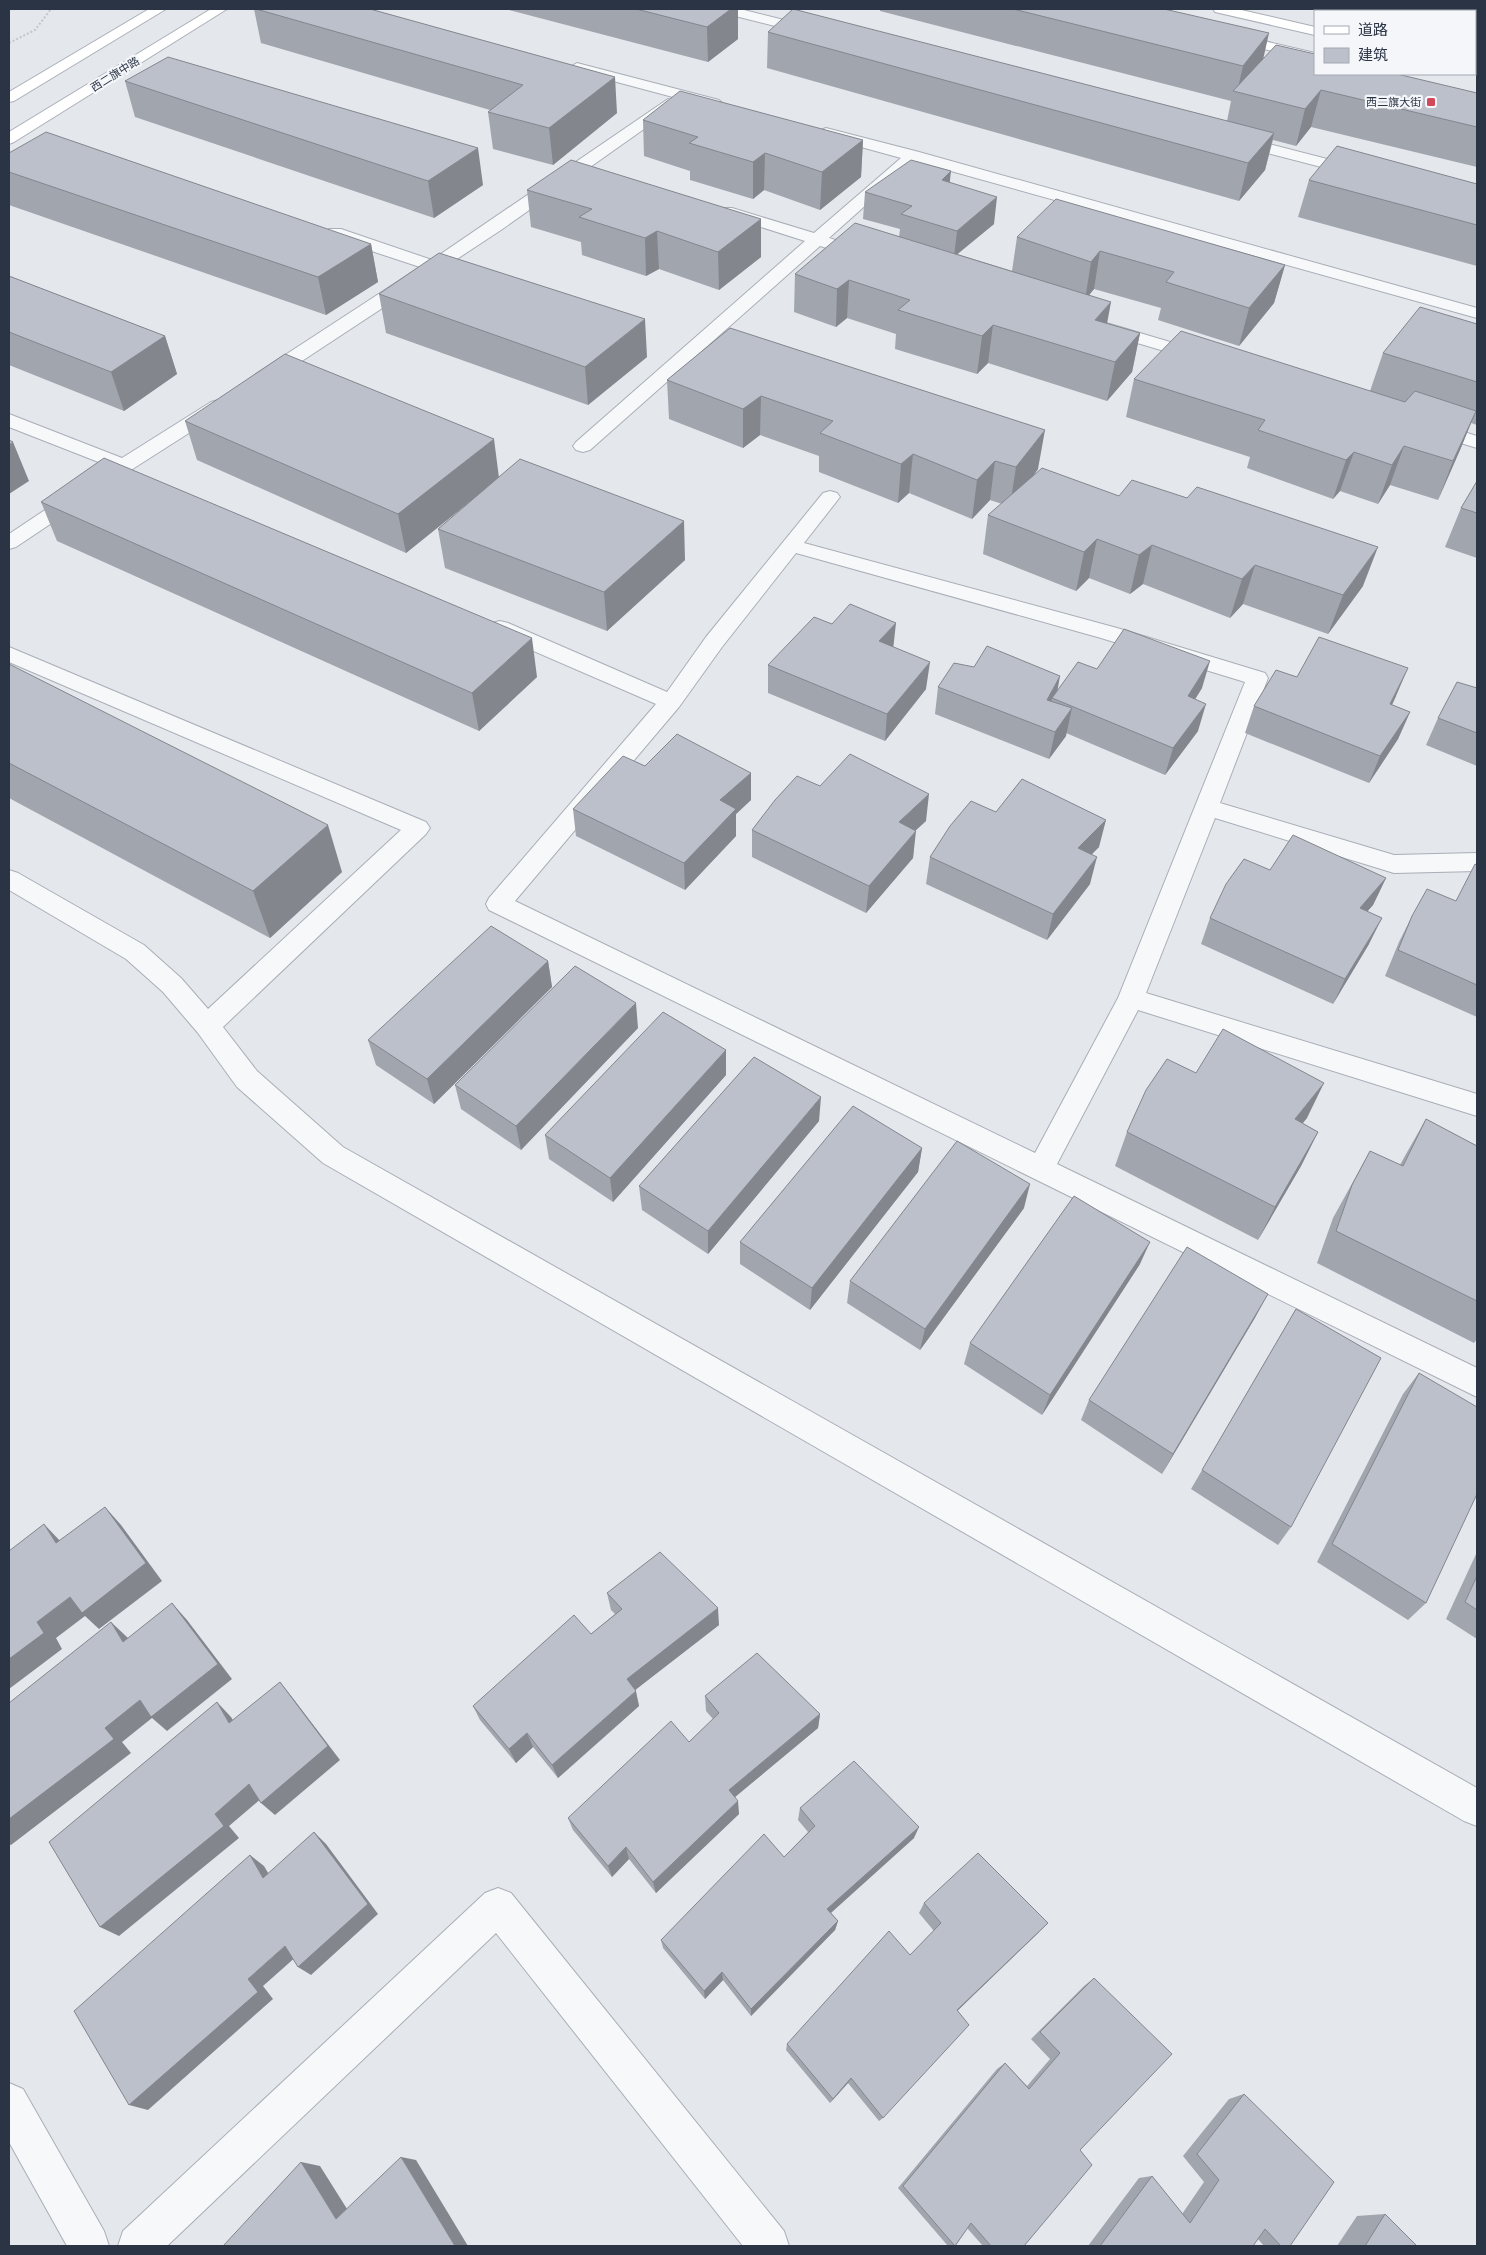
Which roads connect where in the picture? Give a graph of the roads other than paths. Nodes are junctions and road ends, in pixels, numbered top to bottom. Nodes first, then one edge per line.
1 (159, 9) edge
2 (220, 9) edge
3 (724, 9) edge
4 (1220, 9) edge
5 (1314, 31) edge
6 (1219, 34) edge
7 (830, 36) edge
8 (1314, 57) edge
9 (558, 62) edge
10 (684, 95) junction
11 (9, 98) edge
12 (731, 108) edge
13 (808, 128) edge
14 (1216, 135) edge
15 (9, 139) edge
16 (913, 156) junction
17 (580, 166) junction
18 (599, 172) edge
19 (1371, 175) edge
20 (712, 207) edge
21 (320, 228) edge
22 (816, 239) junction
23 (882, 259) edge
24 (433, 266) junction
25 (1477, 313) edge
26 (1088, 323) edge
27 (1220, 363) edge
28 (247, 388) edge
29 (231, 398) edge
30 (9, 420) edge
31 (1413, 422) edge
32 (1477, 442) edge
33 (583, 446) dead end
34 (116, 477) junction
35 (830, 497) dead end
36 (9, 543) edge
37 (792, 546) junction
38 (479, 619) edge
39 (9, 654) edge
40 (670, 702) junction
41 (1207, 807) junction
42 (1477, 862) edge
43 (9, 879) edge
44 (1131, 998) junction
45 (207, 1026) junction
46 (1477, 1105) edge
47 (1040, 1170) junction
48 (1477, 1383) edge
49 (1477, 1808) edge
50 (9, 2103) edge
51 (89, 2246) edge
52 (138, 2246) edge
53 (769, 2246) edge

1 - 11 main road
2 - 15 main road, 西二旗中路
3 - 7 street
4 - 5 main road
6 - 8 main road
9 - 10 street
10 - 12 street
10 - 17 street
13 - 16 street
14 - 19 street
16 - 22 street
16 - 25 street
17 - 18 street
17 - 24 street
20 - 22 street
21 - 24 street
22 - 23 street
22 - 33 street
24 - 28 street
26 - 27 street
29 - 34 street
30 - 34 street
31 - 32 street
34 - 36 street
35 - 37 street
37 - 40 street
37 - 41 street
38 - 40 street
39 - 45 street
40 - 47 street
41 - 42 street
41 - 44 street
43 - 45 street
44 - 46 street
44 - 47 street
45 - 49 street
47 - 48 street
50 - 51 street
52 - 53 street

